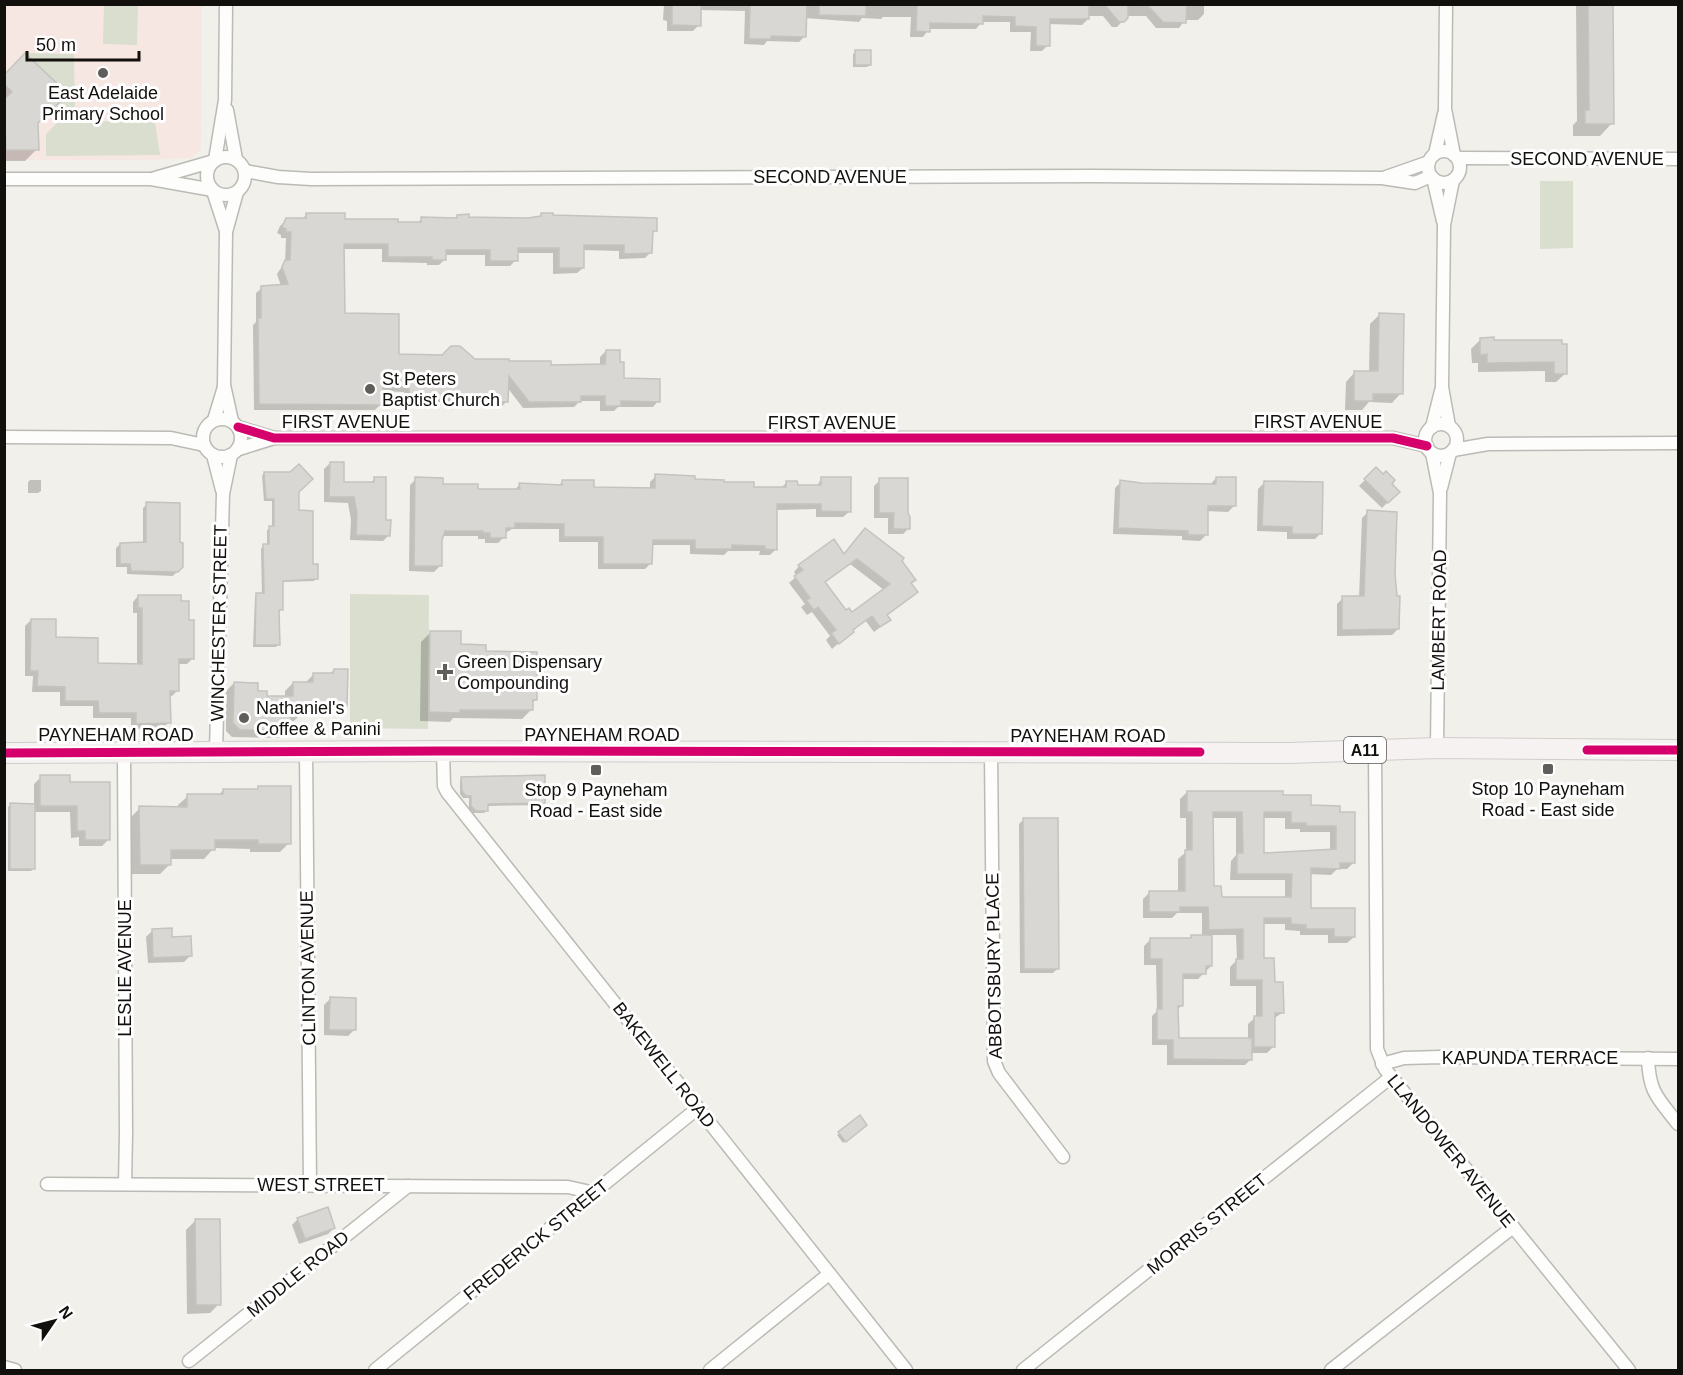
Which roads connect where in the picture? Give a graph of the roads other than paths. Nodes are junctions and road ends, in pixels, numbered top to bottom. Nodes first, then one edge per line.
1 (226, 4) edge
2 (1446, 4) edge
3 (225, 100) junction
4 (1445, 109) junction
5 (1432, 158) junction
6 (236, 159) junction
7 (1678, 159) edge
8 (214, 160) junction
9 (1456, 166) junction
10 (245, 171) junction
11 (278, 177) junction
12 (1432, 177) junction
13 (1382, 178) junction
14 (4, 179) edge
15 (151, 179) junction
16 (241, 188) junction
17 (213, 191) junction
18 (1444, 225) junction
19 (226, 232) junction
20 (224, 385) junction
21 (1442, 387) junction
22 (235, 424) junction
23 (209, 425) junction
24 (1430, 428) junction
25 (1452, 430) junction
26 (4, 437) edge
27 (171, 438) junction
28 (274, 438) junction
29 (1393, 438) junction
30 (1678, 443) edge
31 (1488, 444) junction
32 (204, 445) junction
33 (1429, 450) junction
34 (235, 452) junction
35 (1451, 452) junction
36 (213, 455) junction
37 (1440, 493) junction
38 (222, 494) junction
39 (1437, 748) junction
40 (1375, 750) junction
41 (1678, 750) edge
42 (216, 751) junction
43 (306, 751) junction
44 (442, 751) junction
45 (124, 752) junction
46 (991, 752) junction
47 (4, 753) edge
48 (1648, 1058) junction
49 (1678, 1059) edge
50 (1382, 1064) junction
51 (1391, 1077) junction
52 (698, 1108) junction
53 (1678, 1124) edge
54 (1063, 1157) dead end
55 (47, 1184) dead end
56 (125, 1184) junction
57 (310, 1185) junction
58 (408, 1186) junction
59 (594, 1192) junction
60 (1513, 1227) junction
61 (830, 1274) junction
62 (189, 1361) dead end
63 (4, 1367) edge
64 (15, 1371) edge
65 (375, 1371) edge
66 (710, 1371) edge
67 (906, 1371) edge
68 (1023, 1371) edge
69 (1331, 1371) edge
70 (1629, 1371) edge

1 - 3 street
2 - 4 street
3 - 6 street
3 - 8 street
4 - 5 street
4 - 9 street
5 - 9 street
5 - 12 street
5 - 13 street, SECOND AVENUE
6 - 8 street
6 - 10 street
7 - 9 street, SECOND AVENUE
8 - 15 street
8 - 17 street
9 - 12 street
9 - 18 street
10 - 11 street, SECOND AVENUE
10 - 16 street
11 - 13 street, SECOND AVENUE
11 - 16 street, SECOND AVENUE
12 - 13 street, SECOND AVENUE
12 - 18 street
14 - 15 street
15 - 17 street
16 - 17 street
16 - 19 street
17 - 19 street
18 - 21 street
19 - 20 street
20 - 22 street
20 - 23 street
21 - 24 street
21 - 25 street
22 - 23 street
22 - 28 street, FIRST AVENUE
22 - 34 street
23 - 27 street
23 - 32 street
24 - 25 street
24 - 29 street, FIRST AVENUE
24 - 33 street
25 - 31 street
25 - 35 street
26 - 27 street
27 - 32 street
28 - 29 street, FIRST AVENUE
28 - 34 street, FIRST AVENUE
29 - 33 street, FIRST AVENUE
30 - 31 street
31 - 35 street
32 - 36 street
33 - 35 street
33 - 37 street, LAMBERT ROAD
34 - 36 street
34 - 38 street, WINCHESTER STREET
35 - 37 street, LAMBERT ROAD
36 - 38 street, WINCHESTER STREET
37 - 39 street, LAMBERT ROAD
38 - 42 street, WINCHESTER STREET
39 - 40 main road, PAYNEHAM ROAD / A11
39 - 41 main road, PAYNEHAM ROAD / A11
40 - 46 main road, PAYNEHAM ROAD / A11
40 - 50 street, LLANDOWER AVENUE
42 - 43 main road, PAYNEHAM ROAD / A11
42 - 45 main road, PAYNEHAM ROAD / A11
43 - 44 main road, PAYNEHAM ROAD / A11
43 - 57 street, CLINTON AVENUE
44 - 46 main road, PAYNEHAM ROAD / A11
44 - 52 street, BAKEWELL ROAD
45 - 47 main road, PAYNEHAM ROAD / A11
45 - 56 street, LESLIE AVENUE
46 - 54 street, ABBOTSBURY PLACE
48 - 49 street, KAPUNDA TERRACE
48 - 50 street, KAPUNDA TERRACE
48 - 53 street
50 - 51 street, LLANDOWER AVENUE
51 - 60 street, LLANDOWER AVENUE
51 - 68 street, MORRIS STREET
52 - 59 street, FREDERICK STREET
52 - 61 street, BAKEWELL ROAD
55 - 56 street, WEST STREET
56 - 57 street, WEST STREET
57 - 58 street, WEST STREET
58 - 59 street, WEST STREET
58 - 62 street, MIDDLE ROAD
59 - 65 street, FREDERICK STREET
60 - 69 street
60 - 70 street, LLANDOWER AVENUE
61 - 66 street
61 - 67 street, BAKEWELL ROAD
63 - 64 street

